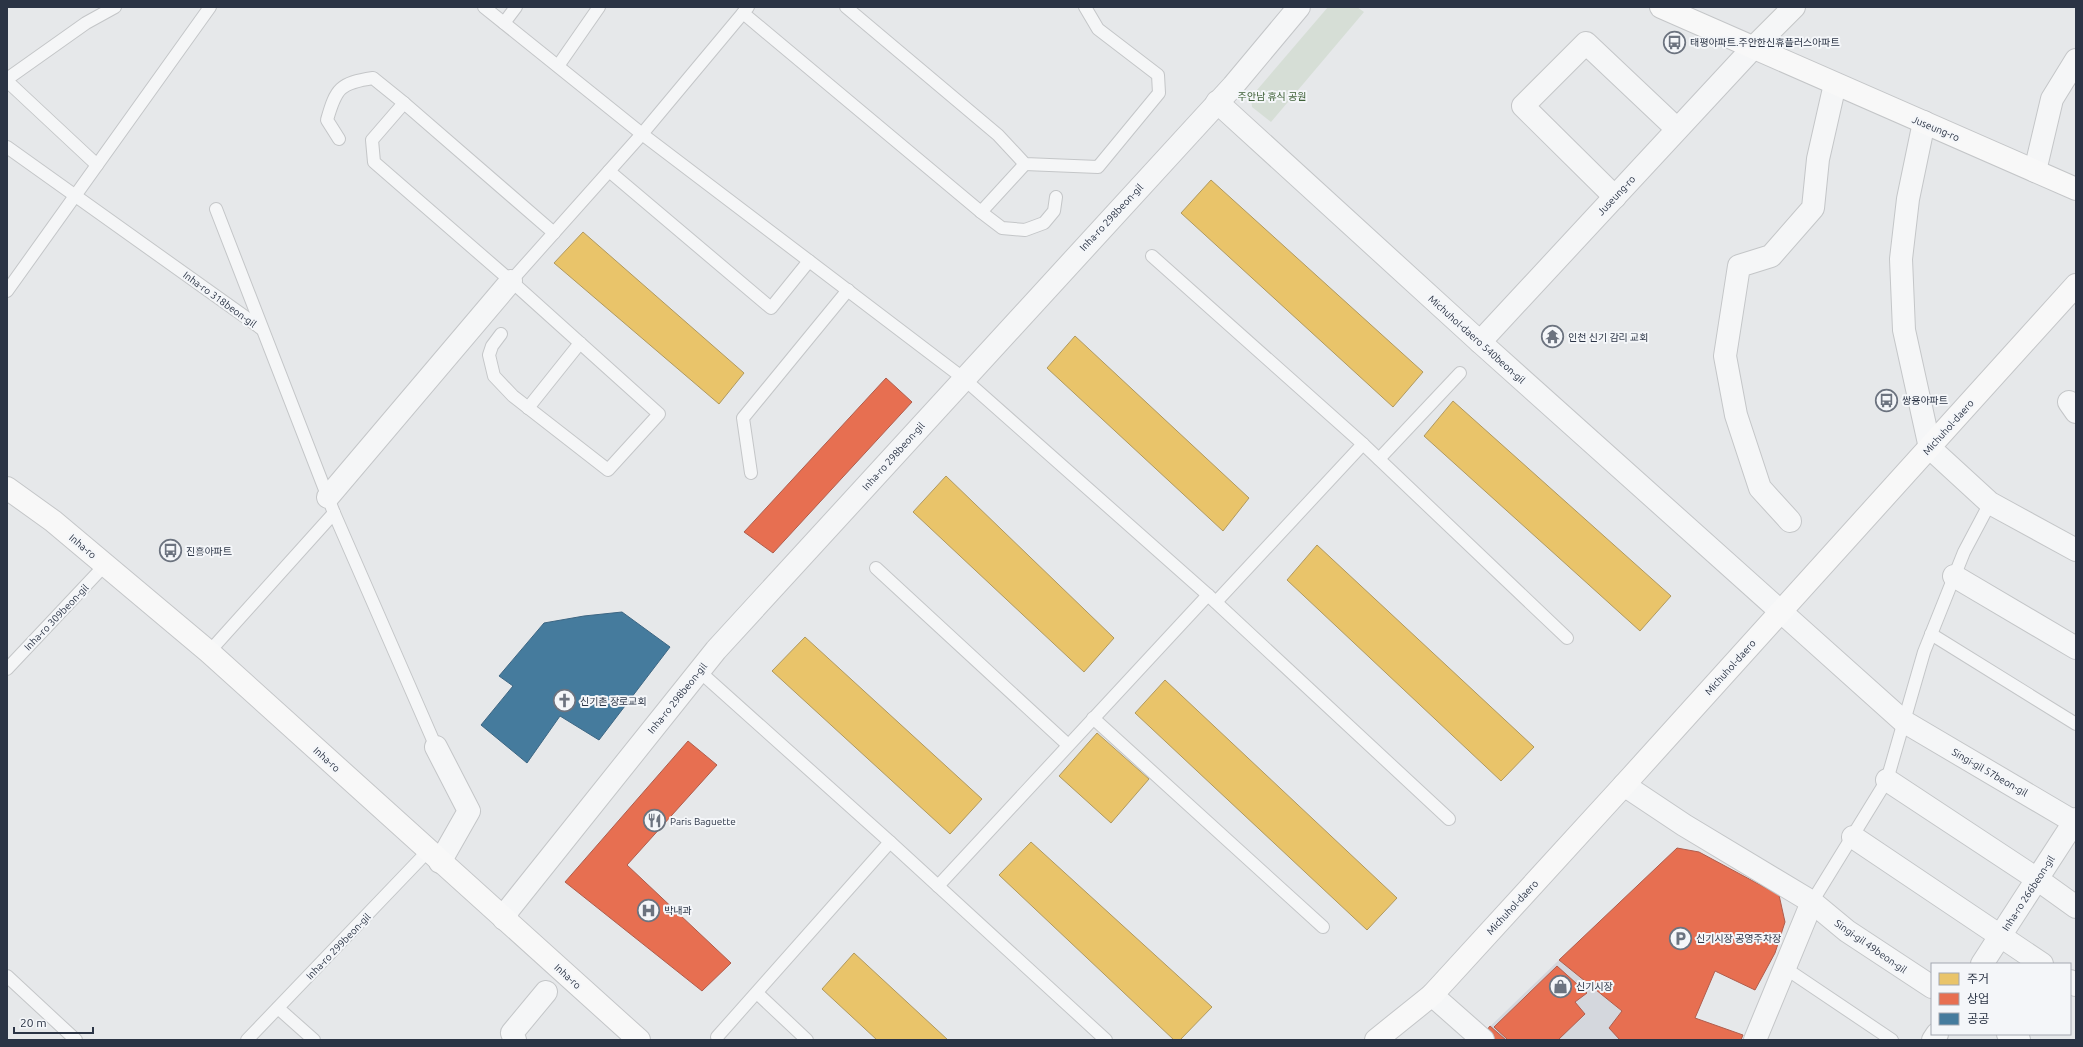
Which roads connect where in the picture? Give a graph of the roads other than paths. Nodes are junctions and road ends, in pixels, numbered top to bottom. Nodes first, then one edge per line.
1 (116, 7) edge
2 (210, 7) edge
3 (484, 7) edge
4 (516, 7) edge
5 (599, 7) edge
6 (846, 7) edge
7 (1085, 7) edge
8 (1299, 7) edge
9 (1660, 7) edge
10 (1794, 7) edge
11 (746, 10) edge
12 (504, 23) junction
13 (1752, 49) junction
14 (2076, 60) edge
15 (558, 66) junction
16 (7, 80) edge
17 (1835, 84) junction
18 (1217, 102) junction
19 (404, 103) junction
20 (1924, 122) junction
21 (1677, 129) junction
22 (642, 134) junction
23 (339, 139) dead end
24 (7, 146) edge
25 (1025, 164) junction
26 (97, 165) junction
27 (609, 171) junction
28 (2035, 171) junction
29 (2076, 189) edge
30 (75, 196) junction
31 (1615, 197) junction
32 (1056, 198) dead end
33 (216, 209) dead end
34 (980, 212) junction
35 (554, 233) junction
36 (1152, 256) dead end
37 (809, 261) junction
38 (511, 281) junction
39 (2076, 285) edge
40 (848, 290) junction
41 (7, 291) edge
42 (262, 329) junction
43 (501, 334) dead end
44 (1480, 342) junction
45 (580, 343) junction
46 (1460, 373) dead end
47 (963, 378) junction
48 (528, 408) junction
49 (1363, 444) junction
50 (1930, 448) junction
51 (1379, 459) junction
52 (751, 473) dead end
53 (7, 488) edge
54 (1990, 503) junction
55 (331, 505) junction
56 (1790, 521) dead end
57 (2076, 550) edge
58 (106, 565) junction
59 (876, 568) dead end
60 (1954, 576) junction
61 (1212, 599) junction
62 (1780, 611) junction
63 (1931, 634) junction
64 (1567, 638) dead end
65 (2076, 648) edge
66 (209, 652) junction
67 (7, 668) edge
68 (699, 671) junction
69 (1093, 718) junction
70 (1903, 721) junction
71 (2076, 724) edge
72 (1068, 745) junction
73 (436, 747) joint
74 (1887, 780) junction
75 (1624, 785) junction
76 (1449, 819) dead end
77 (2076, 821) edge
78 (1853, 837) junction
79 (890, 842) junction
80 (434, 856) junction
81 (2037, 879) junction
82 (938, 886) junction
83 (1812, 902) junction
84 (2076, 907) edge
85 (504, 919) junction
86 (1323, 928) dead end
87 (1999, 937) junction
88 (1983, 963) edge
89 (2040, 963) edge
90 (1786, 968) junction
91 (7, 976) edge
92 (1931, 986) edge
93 (546, 992) dead end
94 (757, 993) junction
95 (1432, 995) junction
96 (278, 1008) junction
97 (1477, 1035) edge
98 (2010, 1035) edge
99 (717, 1037) dead end
100 (1380, 1039) edge
101 (76, 1040) edge
102 (247, 1040) edge
103 (314, 1040) edge
104 (515, 1040) edge
105 (639, 1040) edge
106 (807, 1040) edge
107 (1106, 1040) edge
108 (1755, 1040) edge
109 (1892, 1040) edge
110 (2019, 1040) edge

1 - 16 lane
2 - 26 lane
3 - 12 lane
4 - 12 lane
5 - 15 lane
6 - 25 lane
7 - 25 lane
8 - 18 street, Inha-ro 298beon-gil
9 - 13 main road, Juseung-ro
10 - 13 street
11 - 22 lane
11 - 34 lane
12 - 15 lane
13 - 17 main road, Juseung-ro
13 - 21 street, Juseung-ro
14 - 28 street
15 - 22 lane
16 - 26 lane
17 - 20 main road, Juseung-ro
17 - 56 street
18 - 44 street, Michuhol-daero 540beon-gil
18 - 47 street, Inha-ro 298beon-gil
19 - 23 lane
19 - 35 lane
19 - 38 lane
20 - 28 main road, Juseung-ro
20 - 50 street
21 - 31 street, Juseung-ro
21 - 31 street
22 - 27 lane
22 - 37 lane
24 - 30 lane, Inha-ro 318beon-gil
25 - 34 lane
26 - 30 lane
27 - 35 lane
27 - 37 lane
28 - 29 main road, Juseung-ro
30 - 41 lane
30 - 42 lane, Inha-ro 318beon-gil
31 - 44 street, Juseung-ro
32 - 34 lane
33 - 42 lane
35 - 38 lane
36 - 49 lane
37 - 40 lane
38 - 45 lane
38 - 55 street
39 - 50 main road, Michuhol-daero
40 - 47 lane
40 - 52 lane
42 - 55 lane, Inha-ro 318beon-gil
43 - 48 lane
44 - 62 street, Michuhol-daero 540beon-gil
45 - 48 lane
45 - 48 lane
46 - 51 lane
47 - 61 lane
47 - 68 street, Inha-ro 298beon-gil
49 - 51 lane
49 - 61 lane
50 - 54 street
50 - 62 main road, Michuhol-daero
51 - 64 lane
53 - 58 main road, Inha-ro
54 - 57 street
54 - 60 lane
55 - 66 lane
55 - 73 lane, Inha-ro 318beon-gil
58 - 66 main road, Inha-ro
58 - 67 lane, Inha-ro 309beon-gil
59 - 72 lane
60 - 63 lane
60 - 65 street
61 - 69 lane
61 - 76 lane
62 - 70 street, Singi-gil 57beon-gil
62 - 75 main road, Michuhol-daero
63 - 70 lane
63 - 71 lane
66 - 80 main road, Inha-ro
68 - 79 lane
68 - 85 street, Inha-ro 298beon-gil
69 - 72 lane
69 - 86 lane
70 - 74 lane
70 - 77 street, Singi-gil 57beon-gil
72 - 82 lane
73 - 80 street
74 - 78 lane
74 - 81 street
75 - 83 street, Singi-gil 49beon-gil
75 - 95 main road, Michuhol-daero
77 - 81 street, Inha-ro 266beon-gil
78 - 83 lane
78 - 87 street
79 - 82 lane
79 - 94 lane
80 - 85 main road, Inha-ro
80 - 96 lane, Inha-ro 299beon-gil
81 - 84 street
81 - 87 street, Inha-ro 266beon-gil
82 - 107 lane
83 - 90 street
83 - 92 street, Singi-gil 49beon-gil
85 - 105 main road, Inha-ro
87 - 88 street, Inha-ro 266beon-gil
87 - 89 street
90 - 108 street
90 - 109 lane
91 - 101 lane
93 - 104 street
94 - 99 lane
94 - 106 lane
95 - 97 street
95 - 100 main road, Michuhol-daero
96 - 102 lane, Inha-ro 299beon-gil
96 - 103 lane
98 - 110 street

